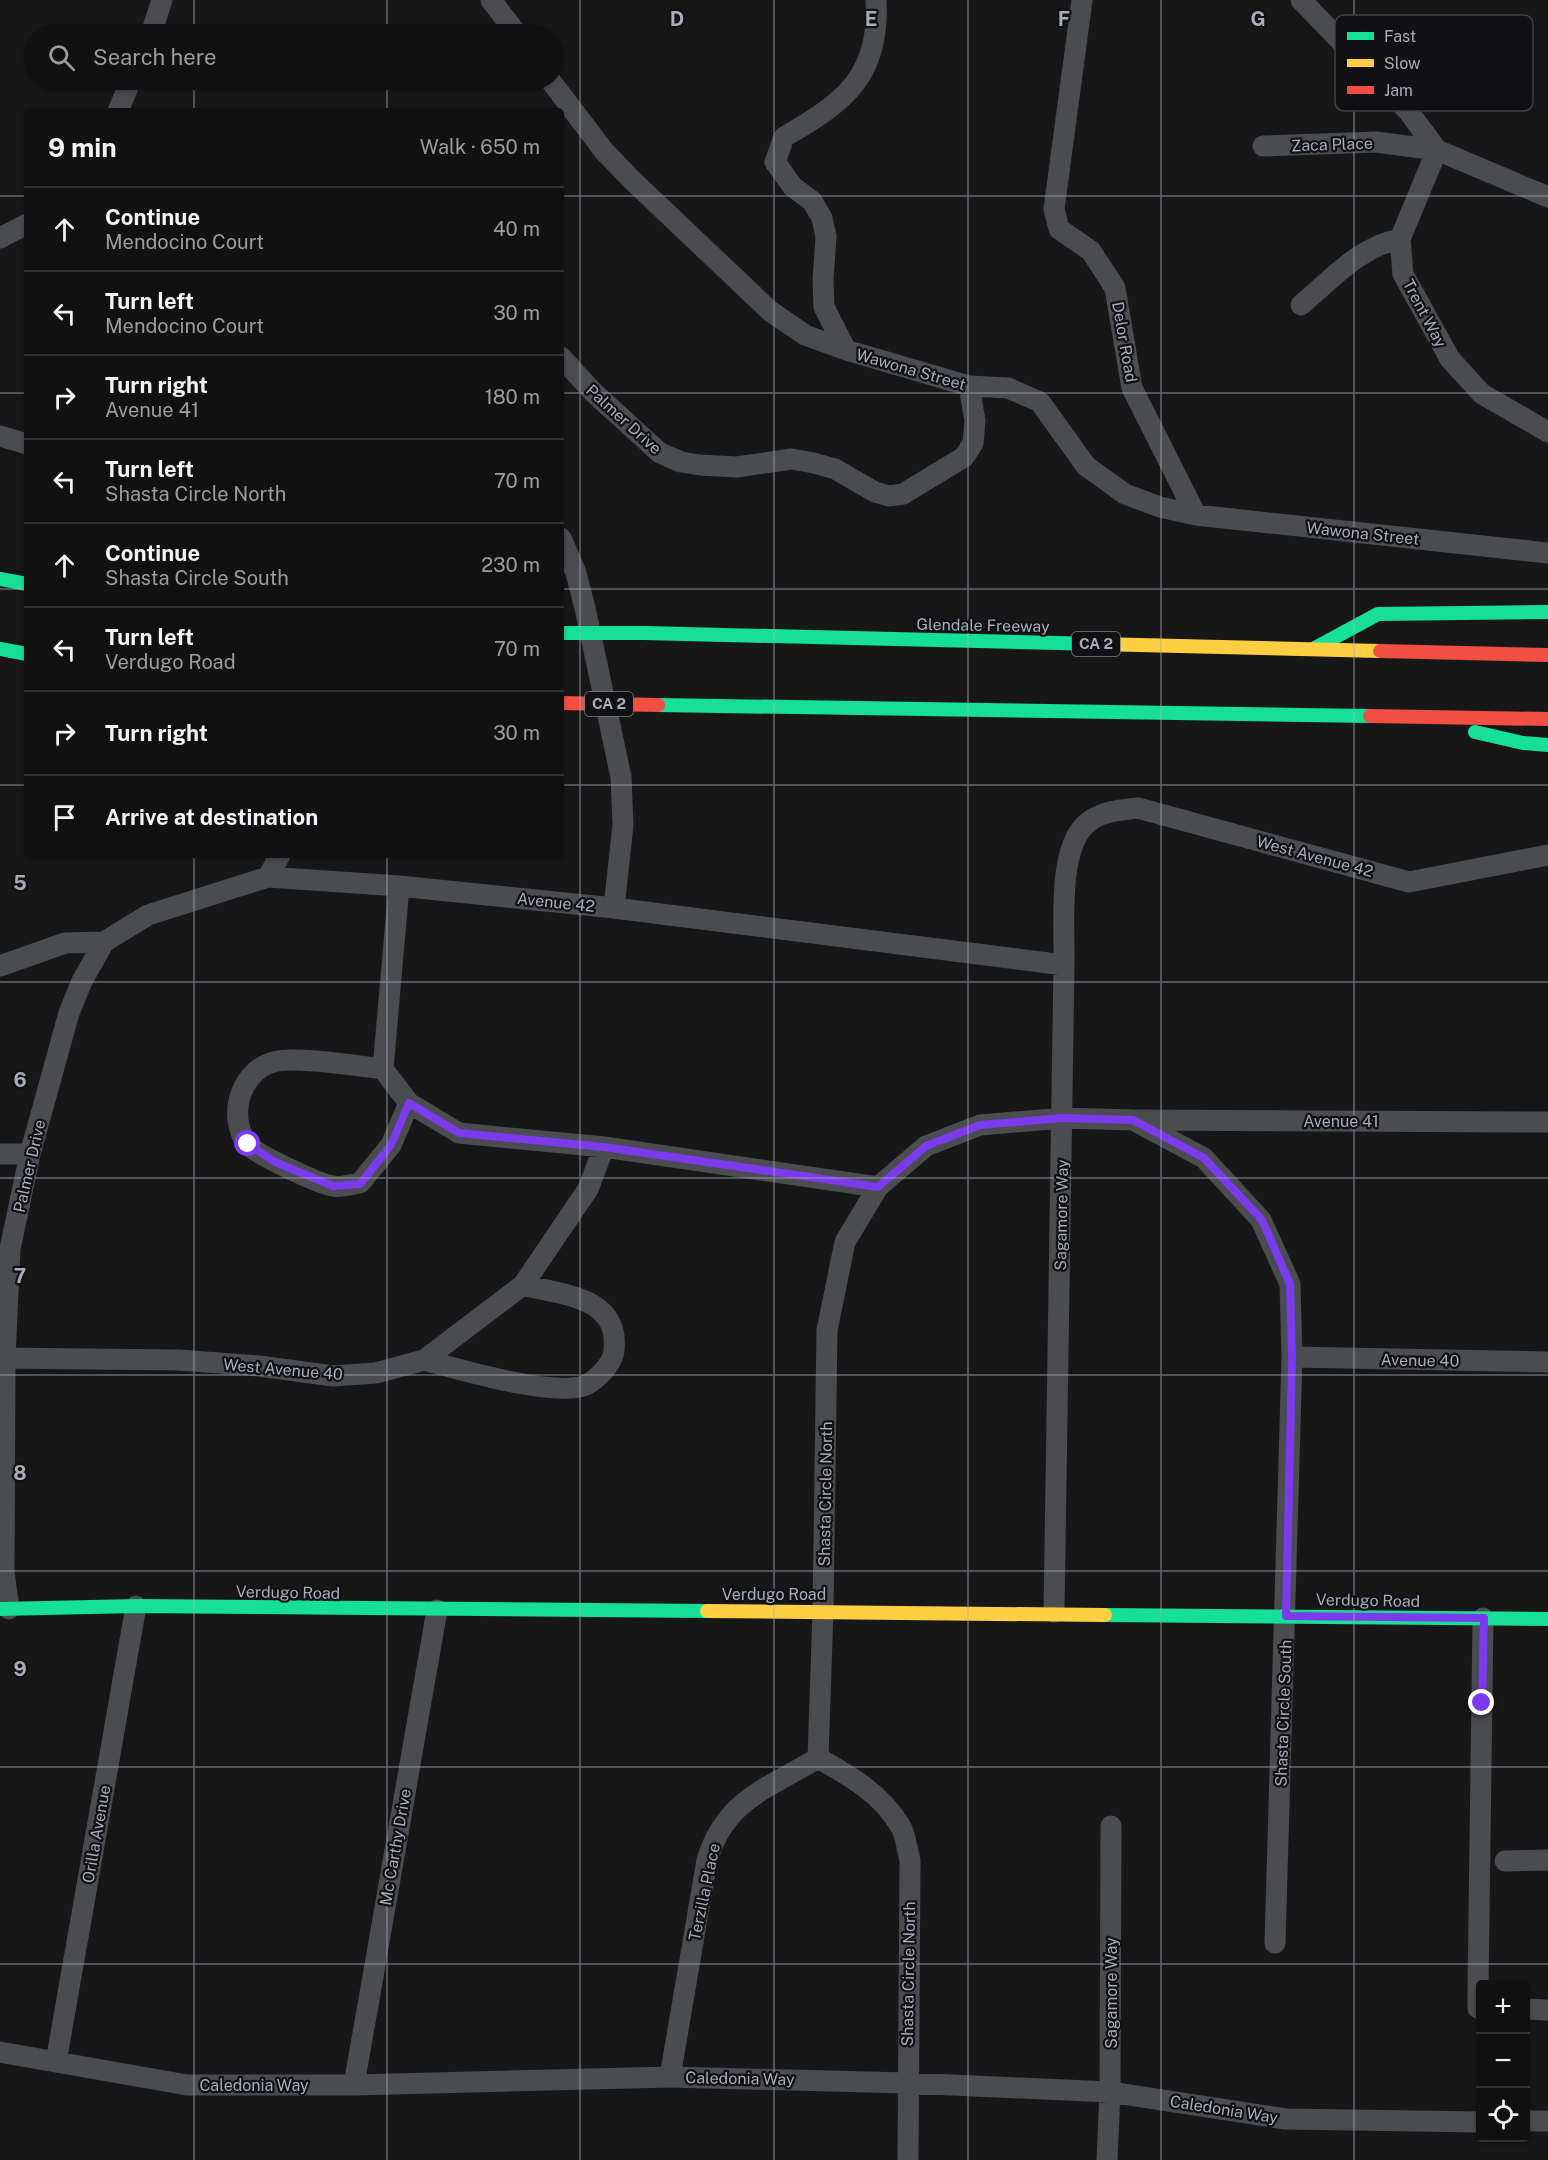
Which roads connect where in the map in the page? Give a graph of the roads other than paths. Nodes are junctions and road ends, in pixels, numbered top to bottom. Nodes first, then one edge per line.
1 (162, 0) edge
2 (491, 0) edge
3 (876, 0) edge
4 (1082, 0) edge
5 (1301, 0) edge
6 (154, 24) edge
7 (509, 24) edge
8 (1335, 35) edge
9 (127, 90) edge
10 (558, 90) edge
11 (119, 108) edge
12 (1408, 111) edge
13 (1263, 146) dead end
14 (1437, 150) junction
15 (1548, 197) edge
16 (24, 226) edge
17 (0, 238) edge
18 (1400, 239) junction
19 (1301, 305) dead end
20 (846, 350) junction
21 (564, 360) edge
22 (969, 386) junction
23 (1548, 432) edge
24 (0, 436) edge
25 (24, 443) edge
26 (1196, 515) junction
27 (564, 545) edge
28 (1548, 553) edge
29 (0, 579) edge
30 (24, 583) edge
31 (1548, 612) edge
32 (564, 633) edge
33 (0, 649) edge
34 (1313, 650) junction
35 (24, 653) edge
36 (1548, 656) edge
37 (564, 703) edge
38 (1406, 716) junction
39 (1548, 719) edge
40 (1548, 745) edge
41 (1087, 824) joint
42 (1548, 855) edge
43 (278, 858) edge
44 (268, 877) junction
45 (399, 886) junction
46 (614, 908) junction
47 (104, 942) junction
48 (1064, 965) junction
49 (0, 966) edge
50 (82, 981) joint
51 (383, 1069) junction
52 (409, 1103) junction
53 (1063, 1118) junction
54 (1133, 1120) junction
55 (1548, 1122) edge
56 (604, 1147) junction
57 (0, 1154) edge
58 (30, 1154) junction
59 (878, 1187) junction
60 (523, 1285) junction
61 (3, 1358) edge
62 (1292, 1358) junction
63 (424, 1360) junction
64 (1548, 1362) edge
65 (136, 1606) junction
66 (5, 1609) edge
67 (437, 1610) junction
68 (823, 1611) junction
69 (1054, 1612) junction
70 (1286, 1616) junction
71 (1484, 1618) junction
72 (1548, 1618) edge
73 (818, 1758) junction
74 (1111, 1826) dead end
75 (1505, 1860) dead end
76 (1548, 1860) edge
77 (1275, 1943) dead end
78 (1478, 1980) edge
79 (1530, 2009) edge
80 (1548, 2010) edge
81 (0, 2052) edge
82 (56, 2062) junction
83 (670, 2077) junction
84 (907, 2083) junction
85 (354, 2085) junction
86 (1110, 2091) junction
87 (1530, 2121) edge
88 (1548, 2121) edge
89 (1476, 2122) edge
90 (908, 2160) edge
91 (1107, 2160) edge

1 - 6 street
2 - 7 street
3 - 20 street
4 - 26 street, Delor Road
5 - 8 street
9 - 11 street
10 - 20 street, Wawona Street
12 - 14 street
13 - 14 street, Zaca Place
14 - 15 street
14 - 18 street, Trent Way
16 - 17 street
18 - 19 street
18 - 23 street, Trent Way
20 - 22 street, Wawona Street
21 - 22 street, Palmer Drive
22 - 26 street, Wawona Street
24 - 25 street
26 - 28 street, Wawona Street
27 - 46 street
29 - 30 main road
31 - 34 main road
32 - 34 main road, Glendale Freeway / CA 2, bridge
33 - 35 main road
34 - 36 main road, Glendale Freeway / CA 2
37 - 38 main road, CA 2, bridge
38 - 39 main road, CA 2
38 - 40 main road
41 - 42 street, West Avenue 42
41 - 48 street, Sagamore Way
43 - 44 street
44 - 45 street, Avenue 42
44 - 47 street, Avenue 42
45 - 46 street, Avenue 42
45 - 51 street
46 - 48 street, Avenue 42
47 - 49 street
47 - 50 street, Avenue 42
48 - 53 street, Sagamore Way
50 - 58 street, Palmer Drive
51 - 52 street
51 - 52 street
52 - 56 street
53 - 54 street, Shasta Circle South
53 - 59 street, Shasta Circle North
53 - 69 street, Sagamore Way
54 - 55 street, Avenue 41
54 - 62 street, Shasta Circle South
56 - 59 street
56 - 60 street, West Avenue 40
57 - 58 street
58 - 61 street, Palmer Drive
59 - 68 street, Shasta Circle North
60 - 63 street, West Avenue 40
60 - 63 street
61 - 63 street, West Avenue 40
61 - 66 street, Palmer Drive
62 - 64 street, Avenue 40
62 - 70 street, Shasta Circle South
65 - 66 main road, Verdugo Road
65 - 67 main road, Verdugo Road
65 - 82 street, Orilla Avenue
67 - 68 main road, Verdugo Road
67 - 85 street, Mc Carthy Drive
68 - 69 main road, Verdugo Road
68 - 73 street, Shasta Circle North
69 - 70 main road, Verdugo Road
70 - 71 main road, Verdugo Road
70 - 77 street, Shasta Circle South
71 - 72 main road, Verdugo Road
71 - 78 street
73 - 83 street, Terzilla Place
73 - 84 street, Shasta Circle North
74 - 86 street, Sagamore Way
75 - 76 street
79 - 80 street
81 - 82 street, Caledonia Way
82 - 85 street, Caledonia Way
83 - 84 street, Caledonia Way
83 - 85 street, Caledonia Way
84 - 86 street, Caledonia Way
84 - 90 street, Shasta Circle North
86 - 89 street, Caledonia Way
86 - 91 street, Sagamore Way
87 - 88 street

